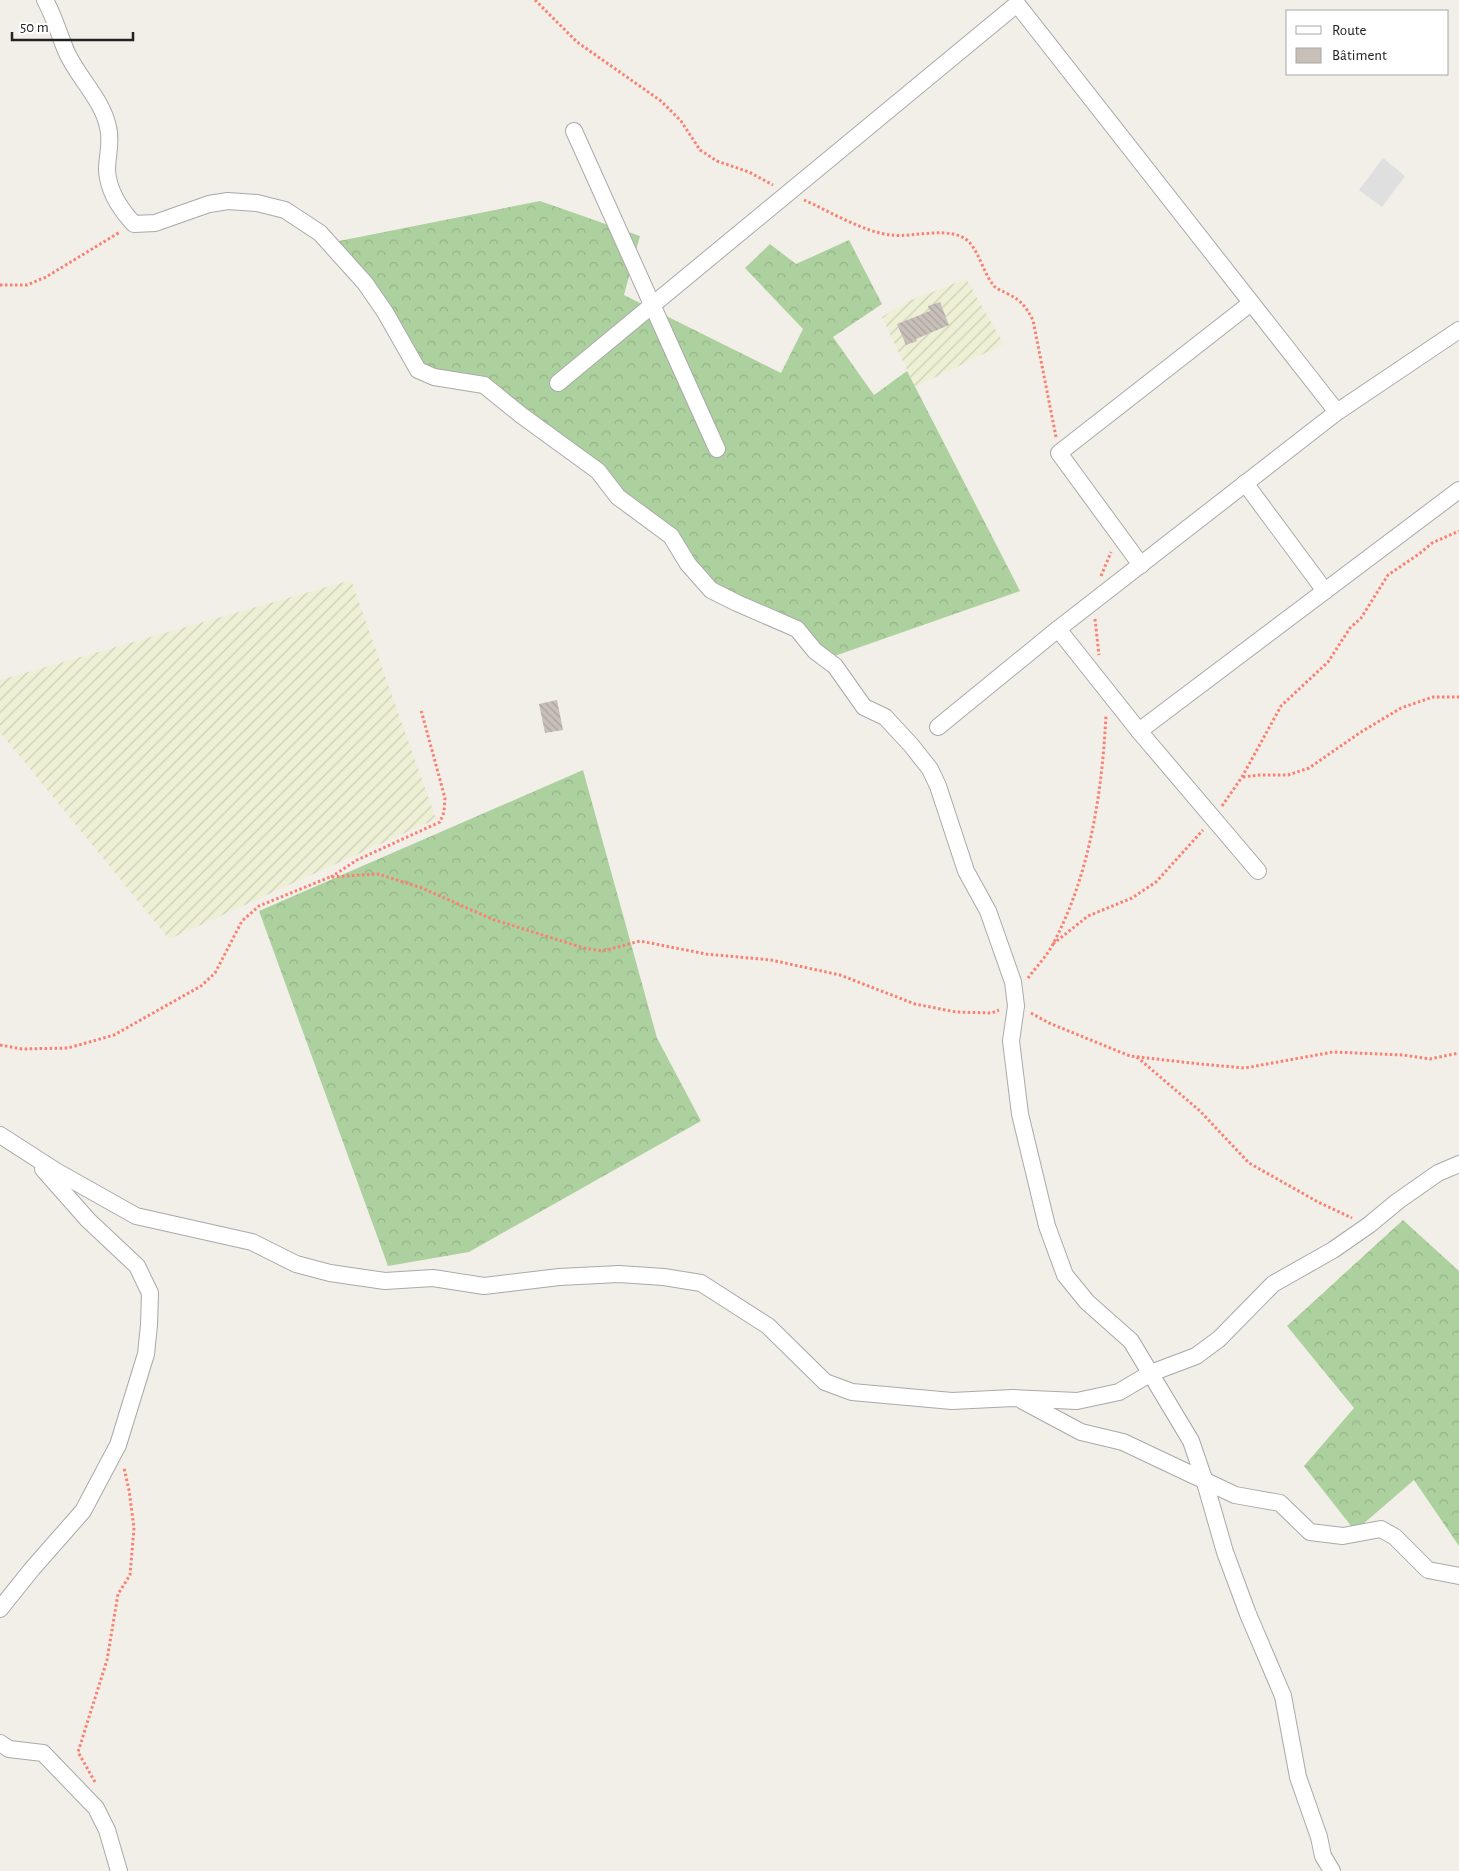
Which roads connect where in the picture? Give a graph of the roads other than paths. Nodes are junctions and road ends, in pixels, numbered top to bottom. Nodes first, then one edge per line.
1 (45, 0) edge
2 (574, 131) dead end
3 (1251, 302) junction
4 (652, 305) junction
5 (1459, 330) edge
6 (558, 383) dead end
7 (1337, 412) junction
8 (718, 449) dead end
9 (1246, 483) junction
10 (1459, 490) edge
11 (1141, 565) junction
12 (1325, 591) junction
13 (1058, 629) junction
14 (938, 727) dead end
15 (1139, 731) junction
16 (1258, 871) dead end
17 (0, 1135) edge
18 (30, 1155) junction
19 (1459, 1164) edge
20 (1151, 1373) junction
21 (1019, 1398) junction
22 (1204, 1479) junction
23 (1459, 1576) edge
24 (0, 1609) edge
25 (0, 1743) edge
26 (119, 1871) edge
27 (1332, 1871) edge

1 - 20 street
2 - 4 street
3 - 4 street
3 - 7 street
3 - 11 street
4 - 6 street
4 - 8 street
5 - 7 street
7 - 9 street
9 - 11 street
9 - 12 street
10 - 12 street
11 - 13 street
12 - 15 street
13 - 14 street
13 - 15 street
15 - 16 street
17 - 18 street
18 - 21 street
18 - 24 street
19 - 20 street
20 - 21 street
20 - 22 street
21 - 22 street
22 - 23 street
22 - 27 street
25 - 26 street

